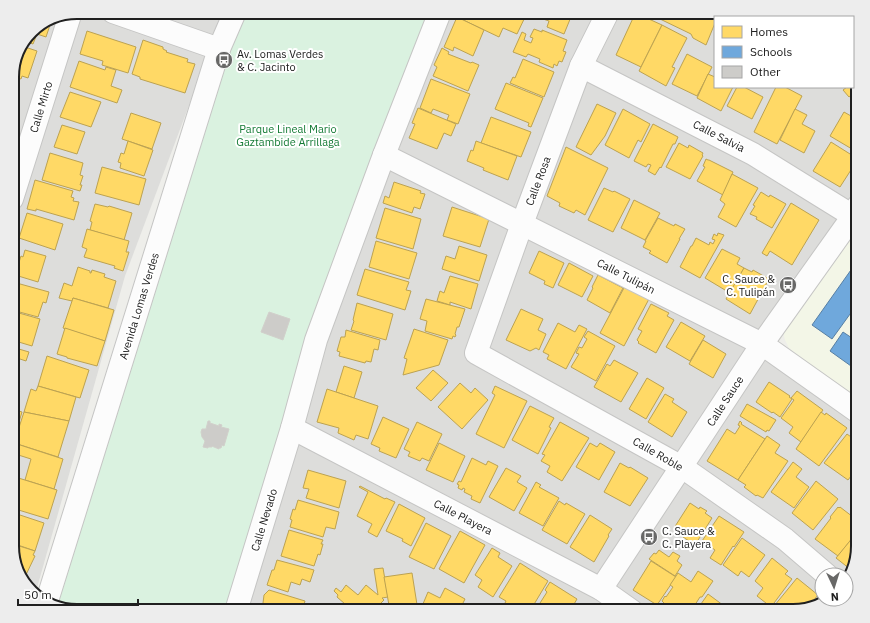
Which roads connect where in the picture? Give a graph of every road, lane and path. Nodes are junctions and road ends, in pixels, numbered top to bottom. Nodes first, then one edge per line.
1 (133, 19) edge
2 (232, 19) edge
3 (437, 19) edge
4 (604, 19) edge
5 (68, 20) edge
6 (219, 49) junction
7 (581, 66) junction
8 (384, 155) junction
9 (19, 177) edge
10 (851, 208) edge
11 (851, 218) edge
12 (522, 224) junction
13 (762, 344) junction
14 (476, 353) joint
15 (851, 407) edge
16 (292, 428) junction
17 (682, 467) junction
18 (818, 567) edge
19 (601, 589) junction
20 (49, 596) edge
21 (238, 604) edge
22 (622, 604) edge

1 - 6 street
2 - 6 street, Avenida Lomas Verdes
3 - 8 street, Calle Nevado
4 - 7 street, Calle Rosa
5 - 9 street, Calle Mirto
6 - 20 street, Avenida Lomas Verdes
7 - 10 street, Calle Salvia
7 - 12 street, Calle Rosa
8 - 12 street, Calle Tulipán
8 - 16 street, Calle Nevado
11 - 13 street, Calle Sauce
12 - 13 street, Calle Tulipán
12 - 14 street, Calle Rosa
13 - 15 street, Calle Tulipán
13 - 17 street, Calle Sauce
14 - 17 street, Calle Roble
16 - 19 street, Calle Playera
16 - 21 street, Calle Nevado
17 - 18 street, Calle Roble
17 - 19 street, Calle Sauce
19 - 22 street, Calle Playera

